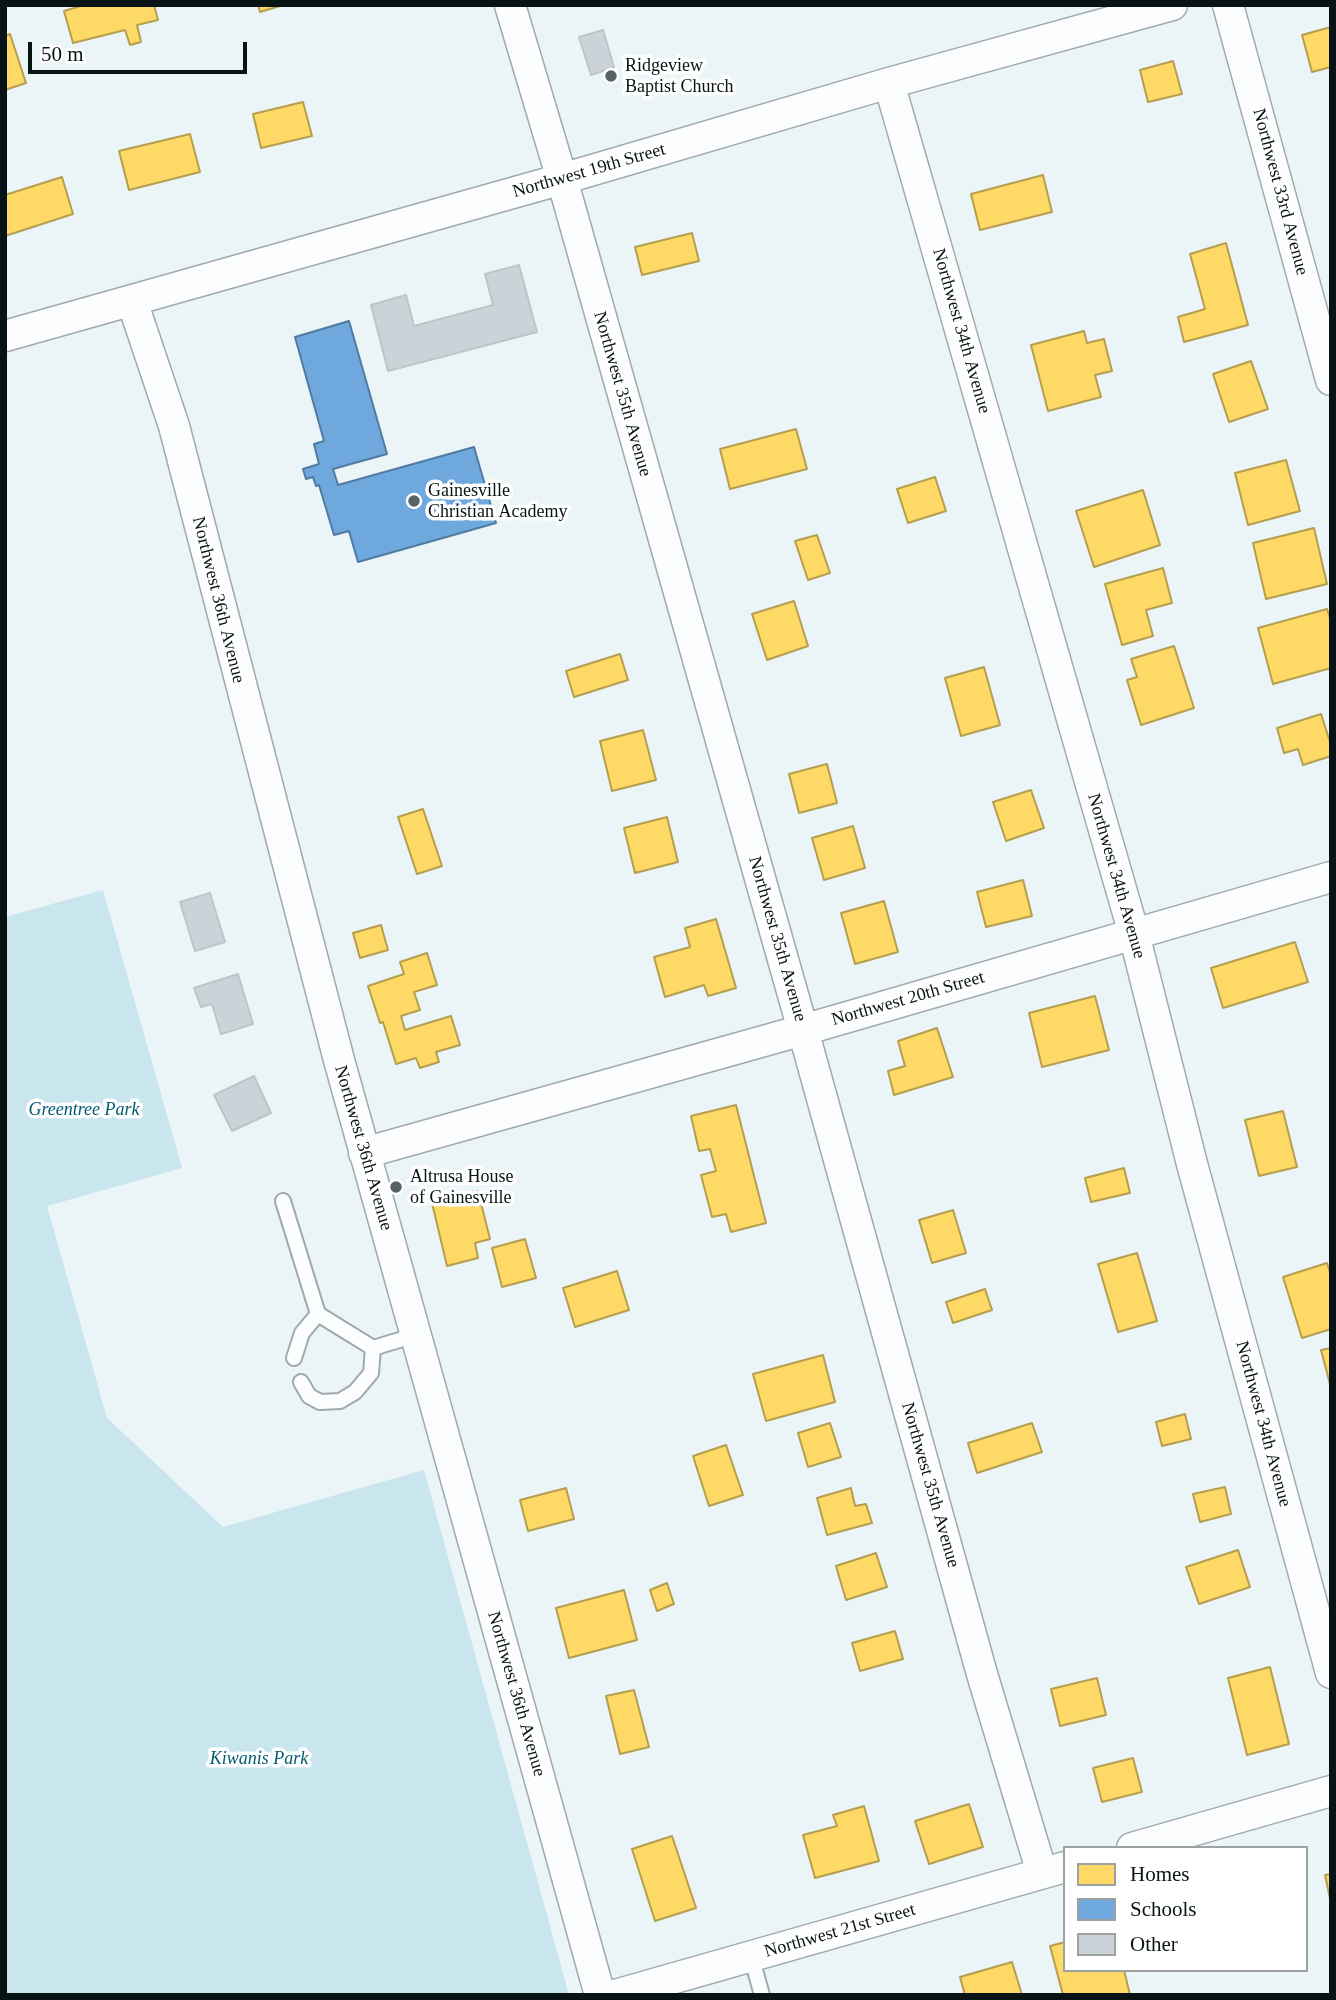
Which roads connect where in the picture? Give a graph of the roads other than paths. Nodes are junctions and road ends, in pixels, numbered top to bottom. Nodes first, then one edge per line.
1 (510, 5) edge
2 (1172, 5) edge
3 (1228, 5) edge
4 (889, 83) junction
5 (562, 179) junction
6 (132, 300) junction
7 (5, 336) edge
8 (1331, 380) edge
9 (1331, 877) edge
10 (1133, 934) junction
11 (803, 1030) junction
12 (364, 1153) junction
13 (284, 1201) dead end
14 (318, 1314) junction
15 (416, 1335) junction
16 (373, 1348) junction
17 (294, 1358) dead end
18 (301, 1382) dead end
19 (1331, 1673) edge
20 (1331, 1791) edge
21 (1139, 1846) edge
22 (1054, 1870) edge
23 (751, 1956) junction
24 (600, 1995) edge
25 (615, 1995) edge
26 (762, 1995) edge

1 - 5 street, Northwest 35th Avenue
2 - 4 street, Northwest 19th Street
3 - 8 street, Northwest 33rd Avenue
4 - 5 street, Northwest 19th Street
4 - 10 street, Northwest 34th Avenue
5 - 6 street, Northwest 19th Street
5 - 11 street, Northwest 35th Avenue
6 - 7 street, Northwest 19th Street
6 - 12 street, Northwest 36th Avenue
9 - 10 street, Northwest 20th Street
10 - 11 street, Northwest 20th Street
10 - 19 street, Northwest 34th Avenue
11 - 12 street, Northwest 20th Street
11 - 22 street, Northwest 35th Avenue
12 - 15 street, Northwest 36th Avenue
13 - 14 lane
14 - 16 lane
14 - 17 lane
15 - 16 lane
15 - 24 street, Northwest 36th Avenue
16 - 18 lane
20 - 21 street
22 - 23 street, Northwest 21st Street
23 - 25 street, Northwest 21st Street
23 - 26 lane

